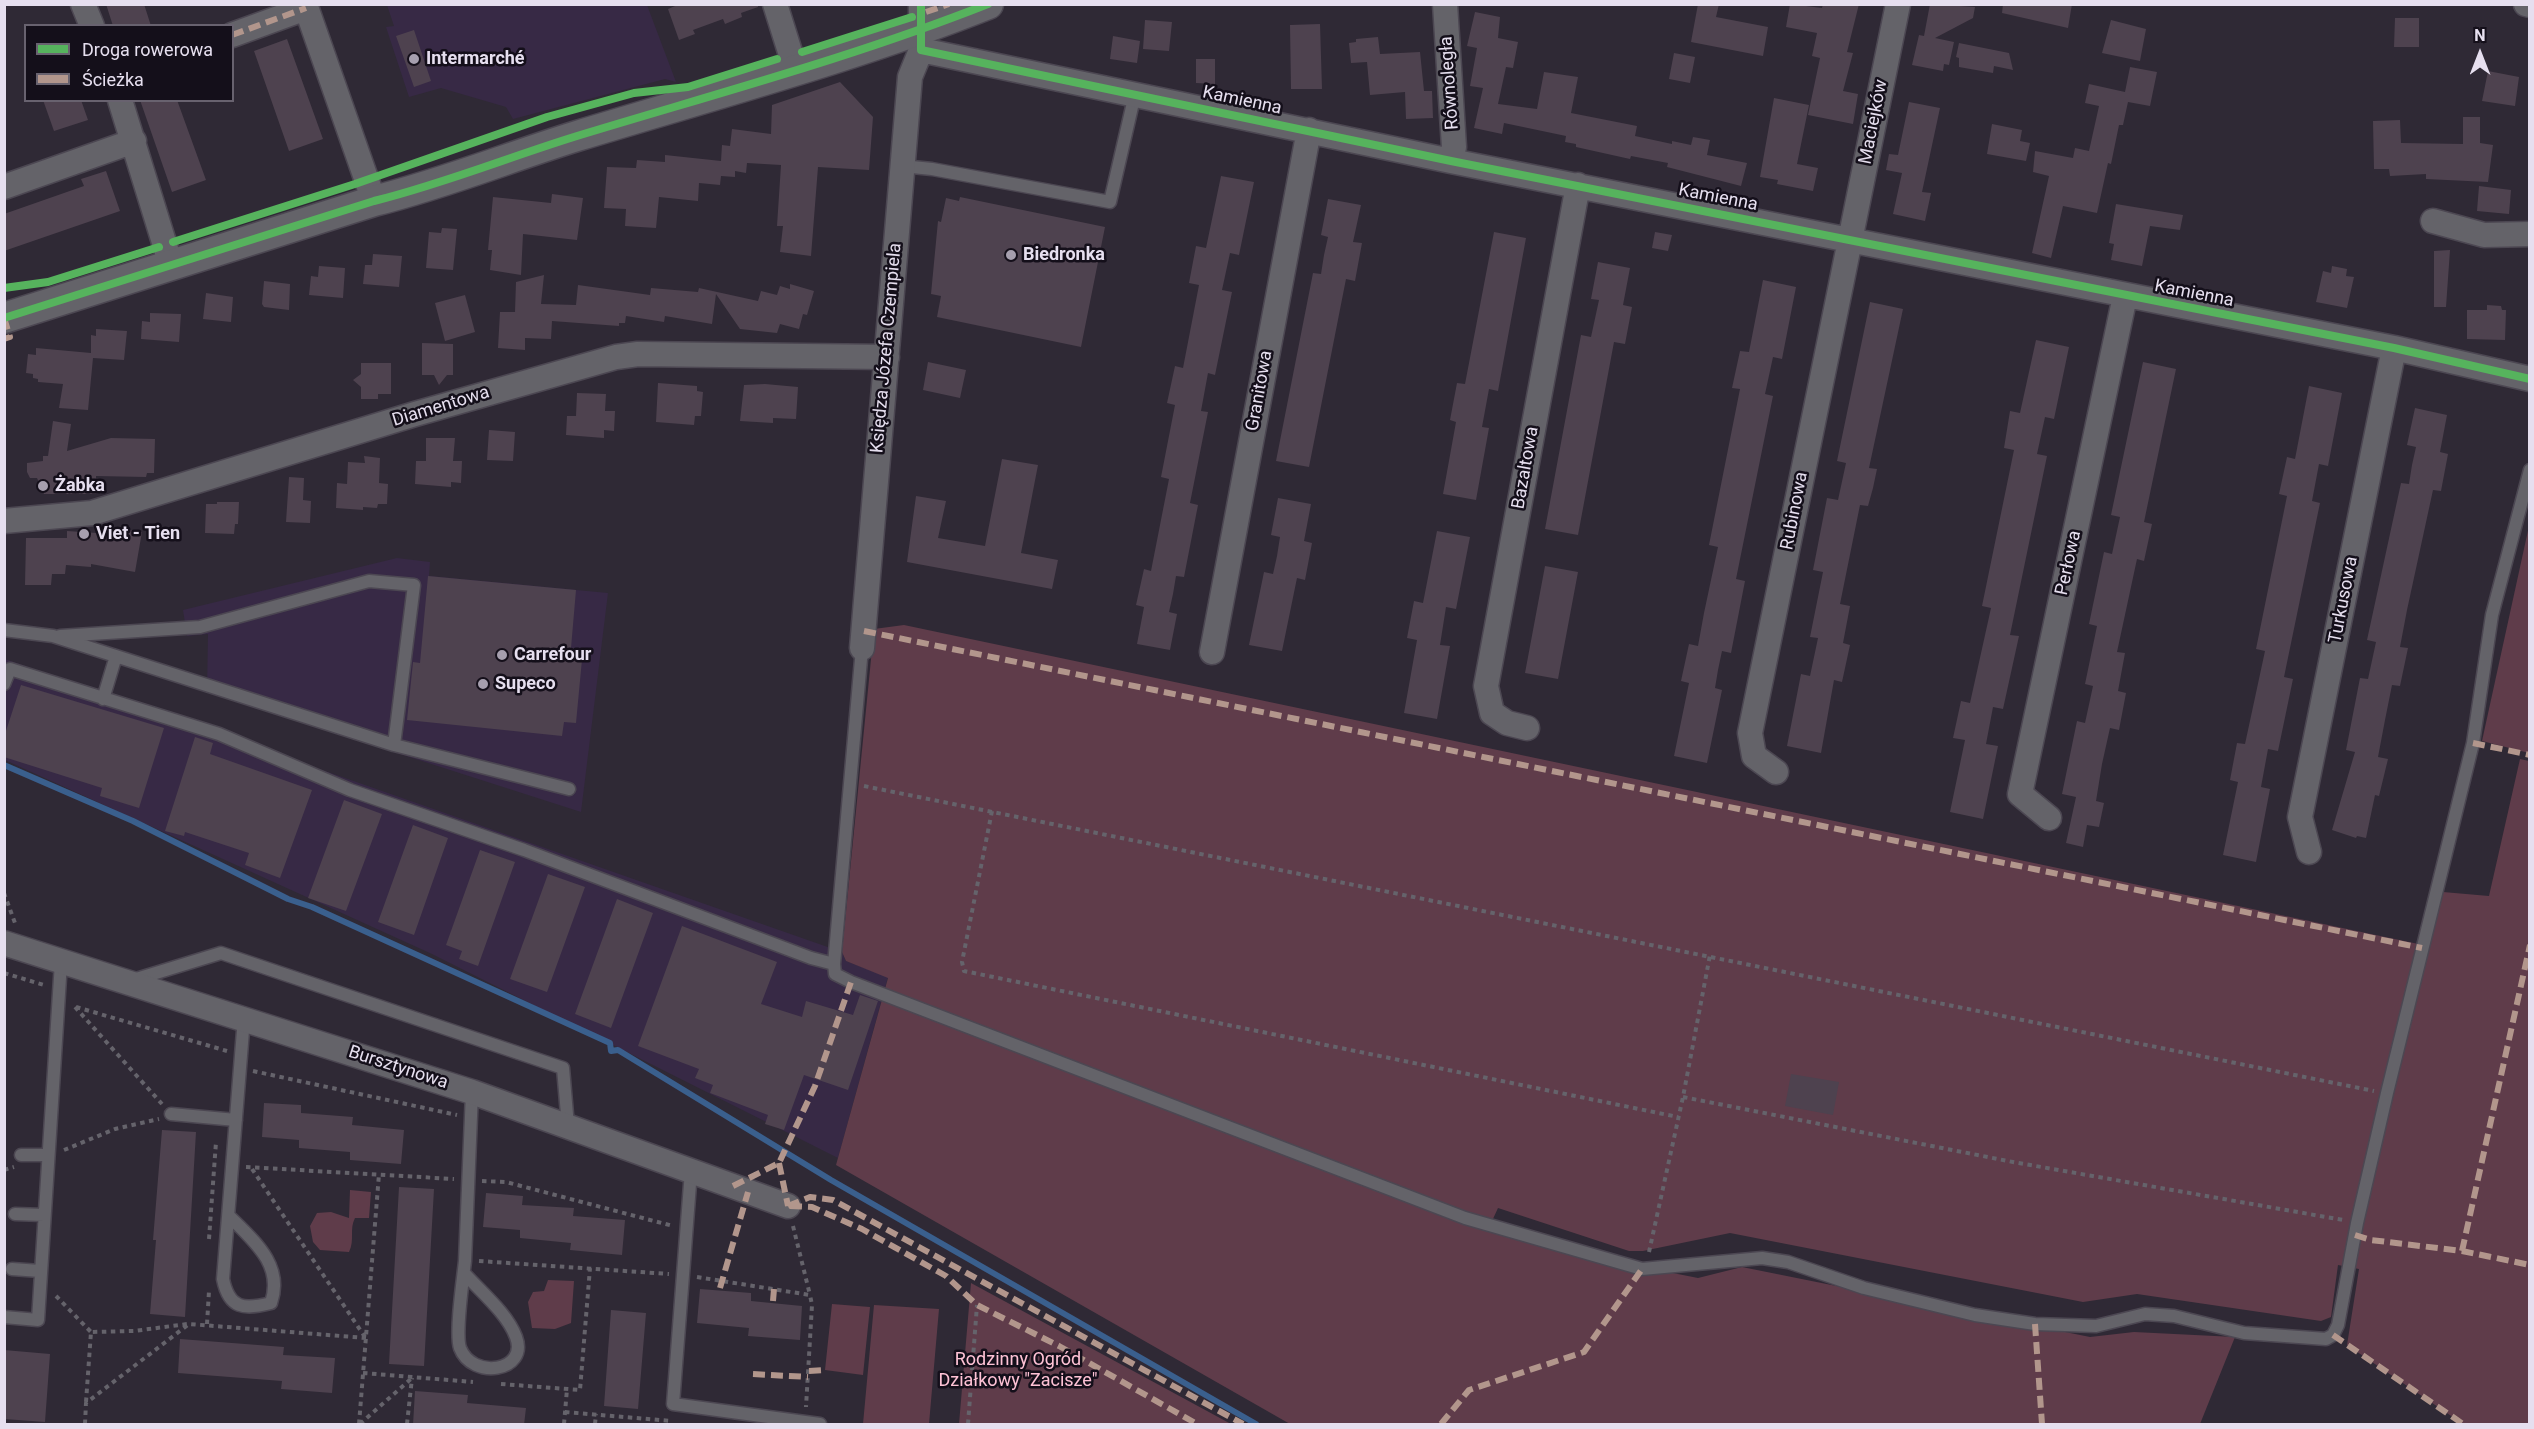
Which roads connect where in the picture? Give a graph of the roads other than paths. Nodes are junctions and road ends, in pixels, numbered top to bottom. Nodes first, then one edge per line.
1 (83, 4) edge
2 (775, 4) edge
3 (988, 4) edge
4 (1445, 4) edge
5 (1898, 4) edge
6 (305, 6) edge
7 (91, 24) edge
8 (920, 28) edge
9 (234, 34) edge
10 (796, 71) junction
11 (1135, 94) junction
12 (121, 102) edge
13 (1309, 130) junction
14 (134, 141) junction
15 (1451, 161) junction
16 (902, 166) junction
17 (1578, 185) junction
18 (4, 187) edge
19 (374, 201) junction
20 (2433, 221) dead end
21 (2529, 234) edge
22 (1851, 240) junction
23 (171, 265) junction
24 (2125, 296) junction
25 (4, 318) edge
26 (2394, 348) junction
27 (887, 357) junction
28 (2529, 379) edge
29 (2529, 470) edge
30 (4, 521) edge
31 (4, 630) edge
32 (53, 636) junction
33 (862, 648) joint
34 (1212, 652) dead end
35 (116, 656) junction
36 (4, 684) edge
37 (103, 699) junction
38 (1527, 728) dead end
39 (394, 745) junction
40 (1776, 772) dead end
41 (569, 789) dead end
42 (2049, 818) dead end
43 (2309, 852) dead end
44 (4, 943) edge
45 (61, 962) junction
46 (834, 964) junction
47 (126, 982) junction
48 (244, 1018) junction
49 (472, 1092) junction
50 (171, 1114) road end
51 (237, 1120) junction
52 (568, 1126) junction
53 (21, 1155) dead end
54 (48, 1155) junction
55 (691, 1171) junction
56 (788, 1206) road end
57 (15, 1214) dead end
58 (44, 1215) junction
59 (229, 1216) junction
60 (12, 1269) dead end
61 (464, 1273) junction
62 (40, 1275) junction
63 (4, 1317) edge
64 (820, 1425) edge

1 - 7 street
2 - 10 street
3 - 8 street
4 - 15 street, Równoległa
5 - 22 street, Maciejków
6 - 9 street
6 - 19 street
8 - 10 street
8 - 11 street, Kamienna
8 - 16 street, Księdza Józefa Czempiela
10 - 19 street
11 - 13 street, Kamienna
11 - 16 lane
12 - 14 street
13 - 15 street, Kamienna
13 - 34 street, Granitowa
14 - 18 street
14 - 23 street
15 - 17 street, Kamienna
16 - 27 street, Księdza Józefa Czempiela
17 - 22 street, Kamienna
17 - 38 street, Bazaltowa
19 - 23 street
20 - 21 street
22 - 24 street, Kamienna
22 - 40 street, Rubinowa
23 - 25 street
24 - 26 street, Kamienna
24 - 42 street, Perłowa
26 - 28 street, Kamienna
26 - 43 street, Turkusowa
27 - 30 street, Diamentowa
27 - 33 street, Księdza Józefa Czempiela
29 - 46 lane
31 - 32 lane
32 - 35 lane
32 - 39 lane
33 - 46 lane
35 - 37 lane
35 - 39 lane
36 - 37 lane
37 - 46 lane
39 - 41 lane
44 - 45 street, Bursztynowa
45 - 47 street, Bursztynowa
45 - 54 lane
47 - 48 street, Bursztynowa
47 - 52 lane
48 - 49 street, Bursztynowa
48 - 51 lane
49 - 52 street, Bursztynowa
49 - 61 lane
50 - 51 lane
51 - 59 lane
52 - 55 street, Bursztynowa
53 - 54 lane
54 - 58 lane
55 - 56 street, Bursztynowa
55 - 64 lane
57 - 58 lane
58 - 62 lane
59 - 59 lane
60 - 62 lane
61 - 61 lane
62 - 63 lane

